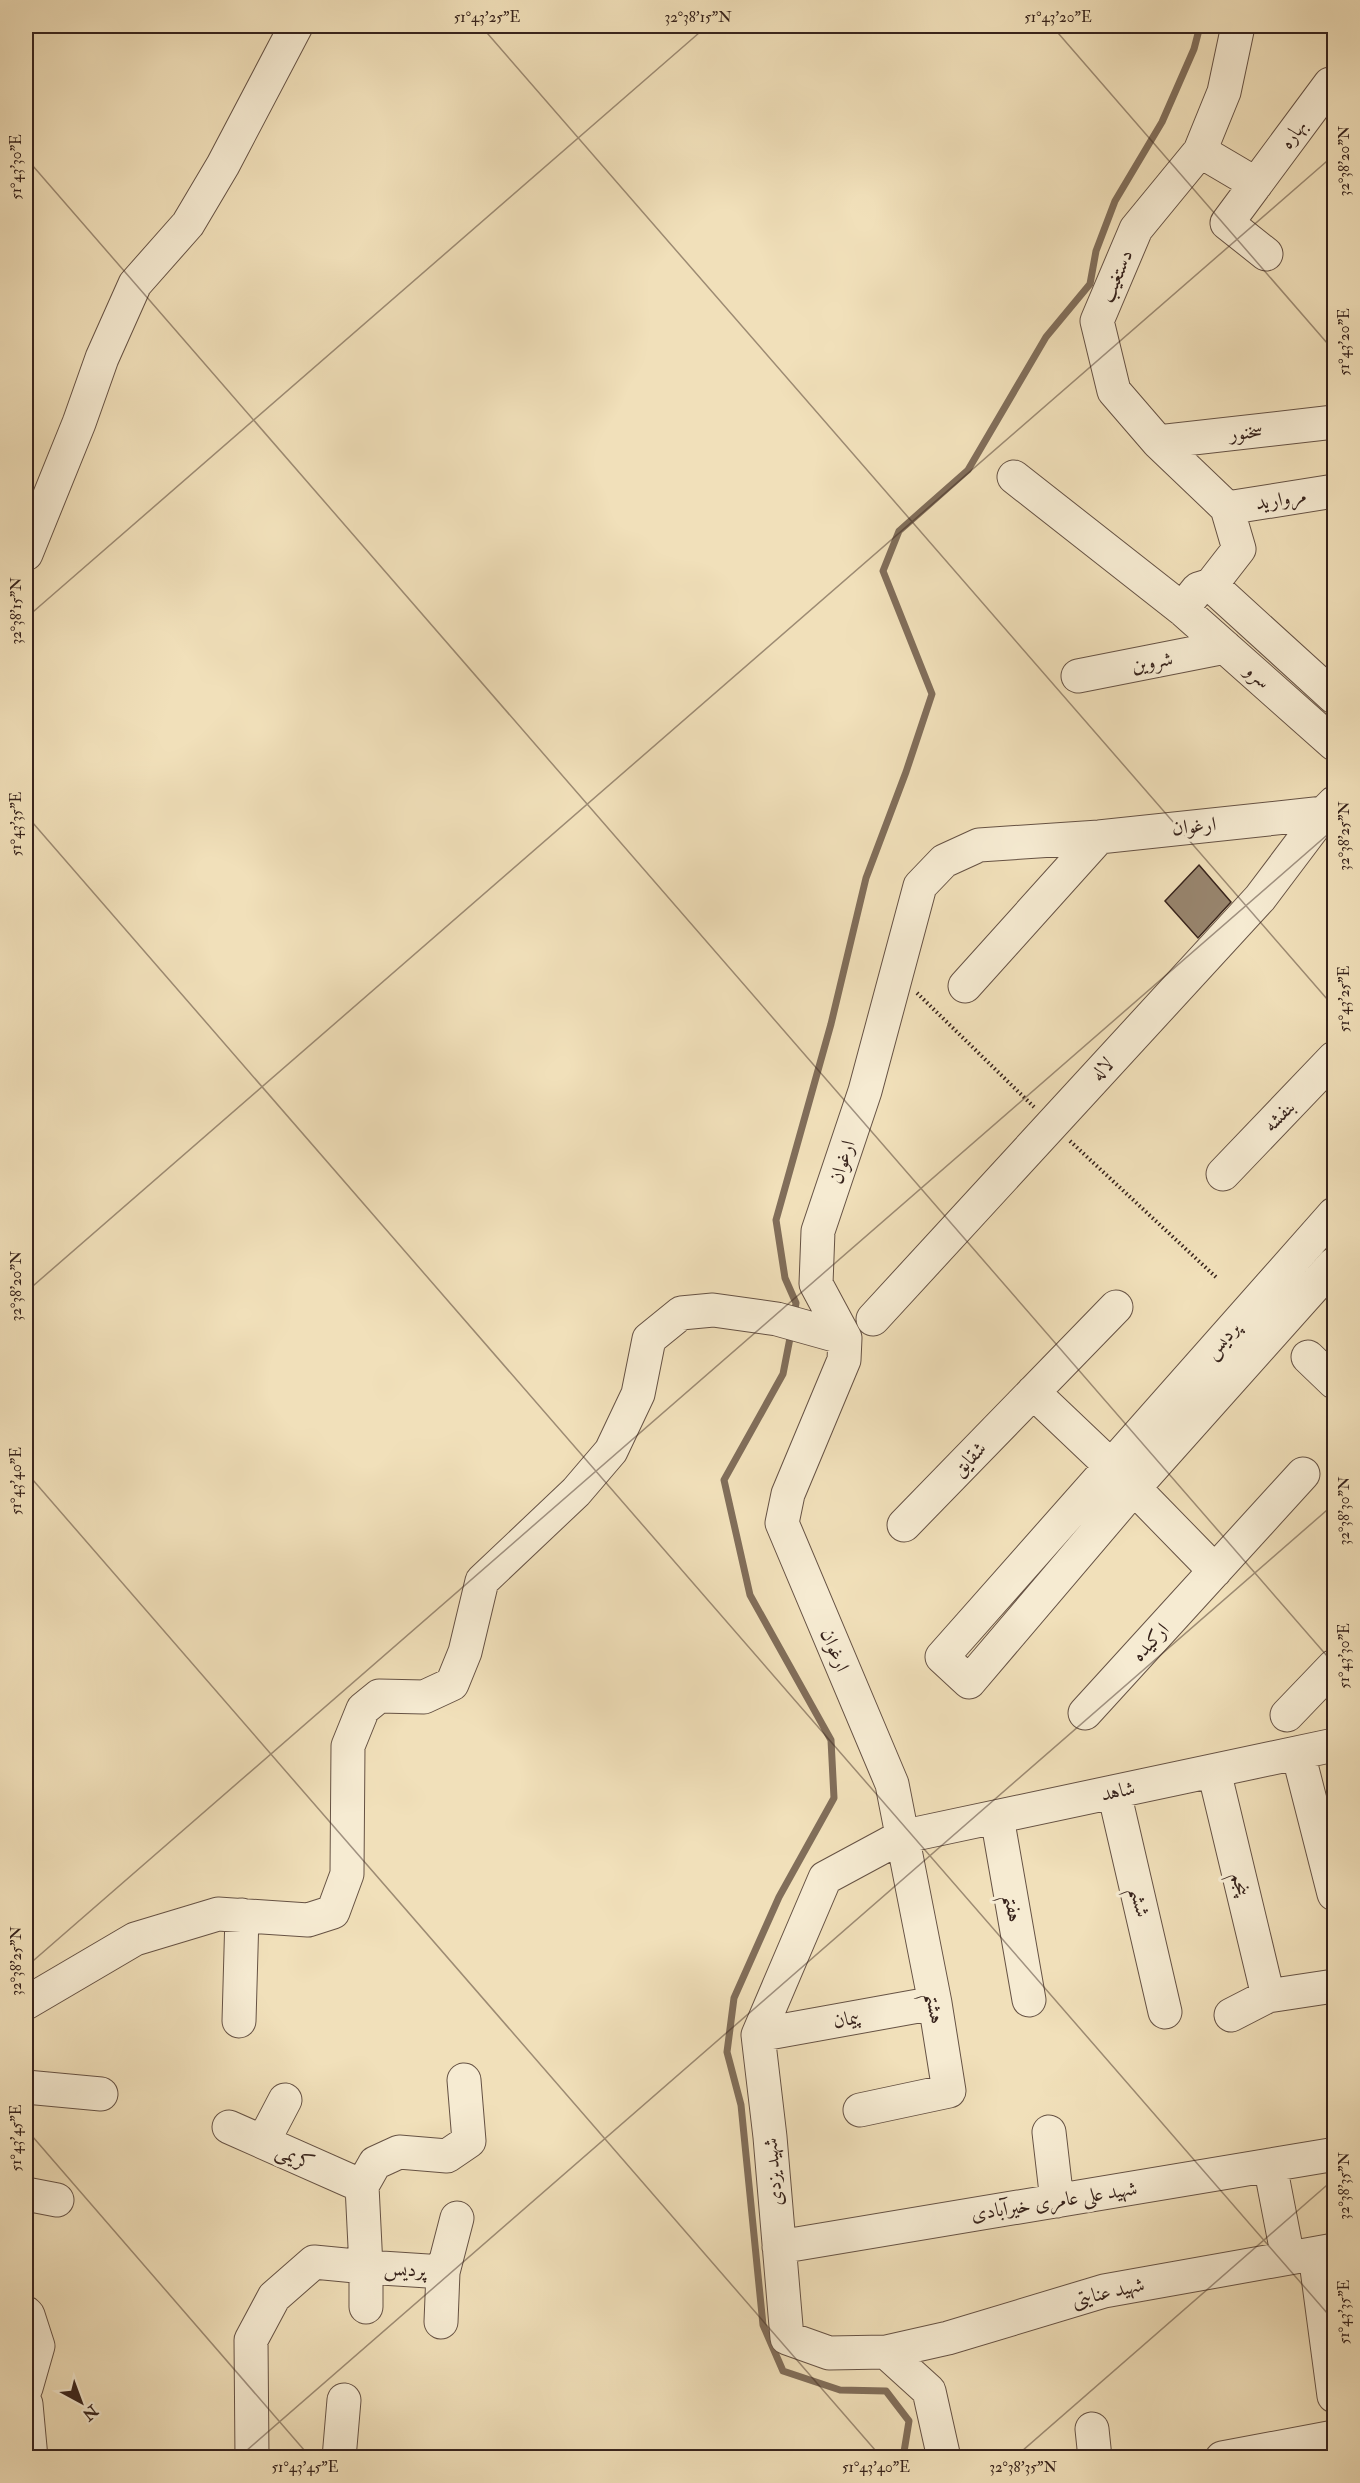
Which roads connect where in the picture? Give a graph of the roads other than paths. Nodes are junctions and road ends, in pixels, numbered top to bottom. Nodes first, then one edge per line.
1 (296, 26) edge
2 (1238, 26) edge
3 (1330, 84) dead end
4 (1200, 151) junction
5 (1256, 184) junction
6 (1266, 254) dead end
7 (1335, 422) edge
8 (1158, 442) junction
9 (1014, 477) dead end
10 (1335, 491) edge
11 (1227, 508) junction
12 (26, 554) edge
13 (1211, 585) junction
14 (1182, 609) junction
15 (1225, 647) junction
16 (1078, 676) dead end
17 (1325, 689) edge
18 (1290, 705) junction
19 (1335, 744) edge
20 (1329, 808) edge
21 (1099, 837) junction
22 (965, 986) dead end
23 (1335, 1058) edge
24 (1223, 1174) dead end
25 (1335, 1214) edge
26 (1335, 1264) edge
27 (1116, 1307) dead end
28 (873, 1319) dead end
29 (845, 1338) junction
30 (1308, 1357) dead end
31 (1335, 1382) edge
32 (1033, 1392) junction
33 (1110, 1466) junction
34 (1303, 1474) dead end
35 (1134, 1488) junction
36 (904, 1525) dead end
37 (1215, 1571) junction
38 (1335, 1666) edge
39 (1085, 1713) dead end
40 (1287, 1715) dead end
41 (1335, 1745) edge
42 (1298, 1753) junction
43 (1214, 1772) junction
44 (1114, 1792) junction
45 (997, 1817) junction
46 (901, 1837) junction
47 (1335, 1894) edge
48 (242, 1915) junction
49 (1335, 1986) edge
50 (1268, 1996) junction
51 (1029, 2000) dead end
52 (26, 2003) edge
53 (935, 2003) junction
54 (1165, 2012) dead end
55 (1231, 2015) dead end
56 (239, 2021) dead end
57 (758, 2036) junction
58 (464, 2080) dead end
59 (26, 2087) edge
60 (101, 2094) dead end
61 (285, 2100) dead end
62 (860, 2110) dead end
63 (229, 2127) dead end
64 (1049, 2132) dead end
65 (263, 2142) junction
66 (1330, 2155) dead end
67 (1270, 2165) junction
68 (362, 2186) junction
69 (26, 2194) edge
70 (57, 2200) dead end
71 (1057, 2201) junction
72 (457, 2218) dead end
73 (779, 2247) junction
74 (1313, 2254) edge
75 (366, 2267) junction
76 (443, 2272) junction
77 (366, 2307) dead end
78 (26, 2313) edge
79 (441, 2322) dead end
80 (886, 2352) junction
81 (26, 2388) edge
82 (1335, 2396) edge
83 (344, 2400) dead end
84 (26, 2404) edge
85 (1335, 2437) edge
86 (1266, 2454) edge
87 (31, 2457) edge
88 (252, 2457) edge
89 (339, 2457) edge
90 (944, 2457) edge
91 (1222, 2457) edge

1 - 12 street
2 - 4 street, دستغیب
3 - 5 street, بهاره
4 - 5 street
4 - 8 street, دستغیب
5 - 6 street, بهاره
7 - 8 street, سخنور
8 - 11 street, دستغیب
9 - 14 street, سرو
10 - 11 street, مروارید
11 - 13 street
13 - 14 street
13 - 17 street, سرو
14 - 15 street, سرو
15 - 16 street, شروین
15 - 18 street, سرو
17 - 18 street
18 - 19 street, سرو
20 - 21 street, ارغوان
20 - 28 street, لاله
21 - 22 street
21 - 29 street, ارغوان
23 - 24 street, بنفشه
25 - 33 street, پردیس
26 - 35 street, پردیس
27 - 32 street, شقایق
29 - 46 street, ارغوان
29 - 48 street
30 - 31 street
32 - 33 street
32 - 36 street, شقایق
33 - 35 street
33 - 35 street, پردیس
34 - 37 street, ارکیده
35 - 37 street
37 - 39 street, ارکیده
38 - 40 street
41 - 42 street, شاهد
42 - 43 street, شاهد
42 - 47 street
43 - 44 street, شاهد
43 - 50 street, پنجم
44 - 45 street, شاهد
44 - 54 street, ششم
45 - 46 street, شاهد
45 - 51 street, هفتم
46 - 53 street, هشتم
46 - 57 street, شهید یزدی
48 - 52 street
48 - 56 street
49 - 50 street
50 - 55 street
53 - 57 street, پیمان
53 - 62 street, هشتم
57 - 73 street, شهید یزدی
58 - 68 street
59 - 60 street
61 - 65 street
63 - 65 street, کریمی
64 - 71 street
65 - 68 street, کریمی
66 - 67 street, شهید علی عامری خیرآبادی
67 - 71 street, شهید علی عامری خیرآبادی
67 - 74 street
68 - 75 street
69 - 70 street
71 - 73 street, شهید علی عامری خیرآبادی
72 - 76 street
73 - 80 street, شهید یزدی
74 - 80 street, شهید عنایتی
74 - 82 street
75 - 76 street, پردیس
75 - 77 street
75 - 88 street, پردیس
76 - 79 street
78 - 81 street
80 - 90 street
83 - 89 street
84 - 87 street
85 - 86 street
86 - 91 street

